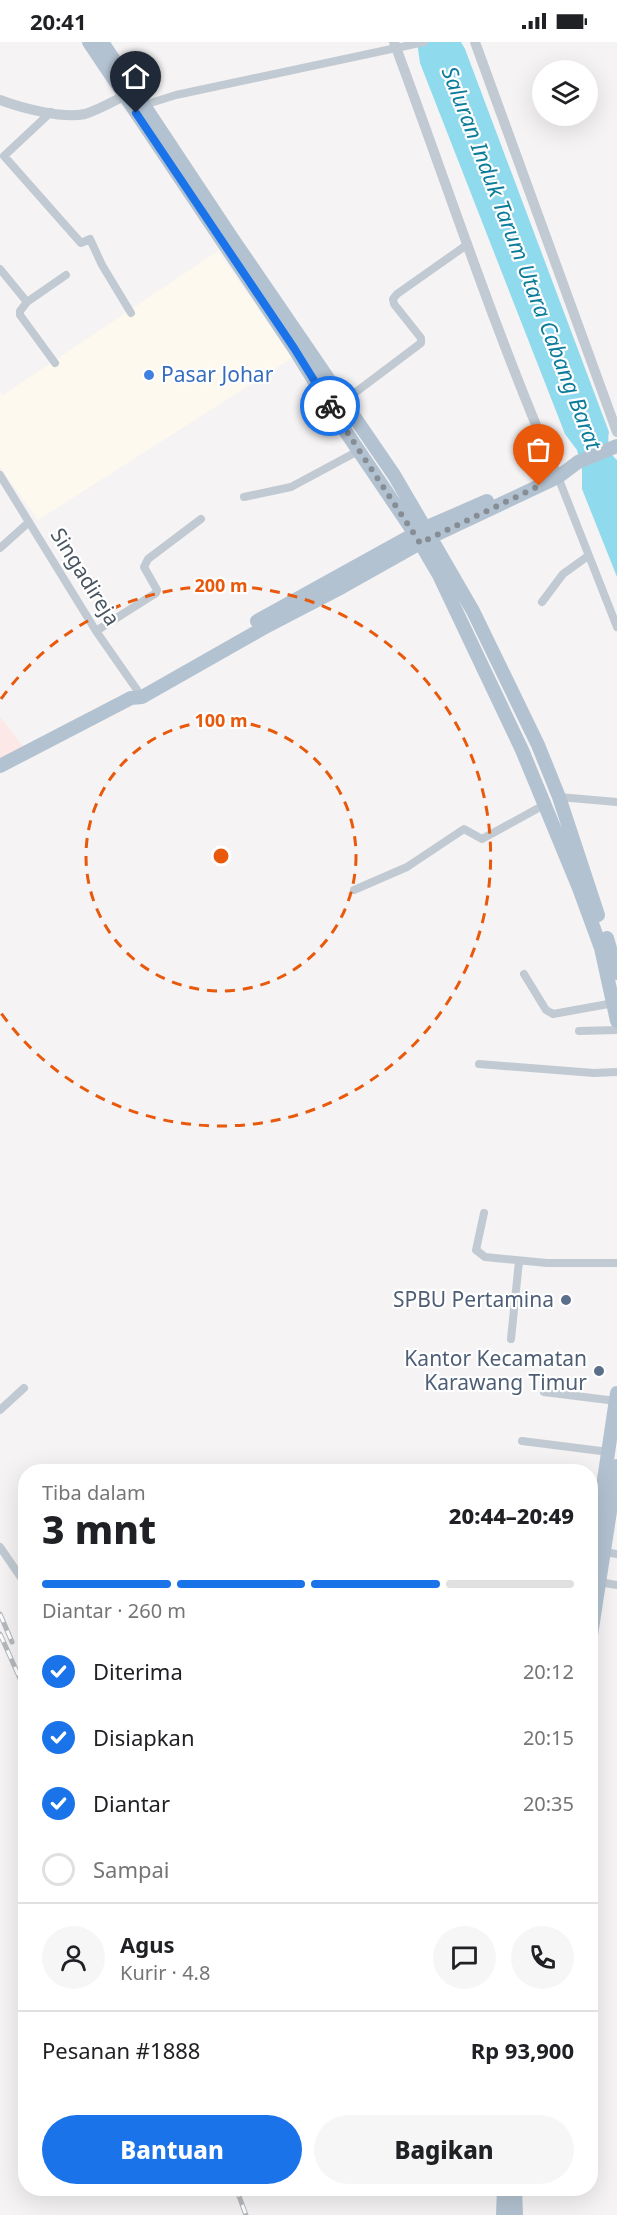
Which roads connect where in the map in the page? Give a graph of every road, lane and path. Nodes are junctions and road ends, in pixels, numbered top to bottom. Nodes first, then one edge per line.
1 (89, 42) edge
2 (102, 42) edge
3 (475, 42) edge
4 (420, 43) edge
5 (395, 44) edge
6 (124, 96) junction
7 (0, 100) edge
8 (144, 105) junction
9 (51, 112) junction
10 (468, 244) junction
11 (0, 269) edge
12 (66, 275) dead end
13 (27, 302) junction
14 (131, 313) dead end
15 (55, 363) dead end
16 (344, 401) junction
17 (617, 432) edge
18 (617, 446) edge
19 (360, 450) junction
20 (556, 473) junction
21 (0, 475) edge
22 (244, 497) dead end
23 (201, 519) dead end
24 (30, 522) junction
25 (423, 535) junction
26 (0, 548) edge
27 (588, 556) junction
28 (542, 602) dead end
29 (617, 627) edge
30 (96, 631) junction
31 (136, 695) junction
32 (0, 766) edge
33 (559, 797) junction
34 (617, 802) edge
35 (544, 805) junction
36 (354, 890) dead end
37 (617, 973) edge
38 (524, 974) dead end
39 (614, 1003) junction
40 (617, 1021) edge
41 (617, 1030) edge
42 (579, 1031) dead end
43 (479, 1064) dead end
44 (617, 1072) edge
45 (484, 1213) dead end
46 (519, 1260) junction
47 (617, 1263) edge
48 (511, 1339) dead end
49 (24, 1388) dead end
50 (544, 1392) dead end
51 (616, 1397) edge
52 (0, 1410) edge
53 (615, 1425) edge
54 (522, 1441) dead end
55 (609, 1452) junction
56 (617, 1466) edge
57 (598, 1522) edge
58 (0, 1547) edge
59 (610, 1553) edge
60 (18, 1573) edge
61 (599, 1582) junction
62 (617, 1585) edge
63 (598, 1589) edge
64 (504, 2196) edge
65 (515, 2196) edge
66 (503, 2215) edge
67 (516, 2215) edge

1 - 6 main road
2 - 8 main road
3 - 17 street
4 - 5 street
5 - 8 street
5 - 10 street
6 - 9 street
6 - 19 main road
7 - 9 street
8 - 16 main road
9 - 14 street
10 - 16 street
10 - 20 street
11 - 13 street
12 - 13 street
13 - 15 street
16 - 25 main road
18 - 20 main road
19 - 22 street
19 - 25 main road
20 - 25 main road
20 - 27 street
21 - 24 street, Singadireja
23 - 30 street
24 - 26 street
24 - 30 street, Singadireja
25 - 31 main road
25 - 33 main road
25 - 35 main road
27 - 28 street
27 - 29 street
30 - 31 street, Singadireja
31 - 32 main road
33 - 34 street
33 - 37 main road
35 - 36 street
35 - 39 main road
38 - 39 street
39 - 40 main road
41 - 42 street
43 - 44 street
45 - 46 street
46 - 47 street
46 - 48 street
49 - 52 street
50 - 51 street
51 - 53 main road
53 - 55 main road
54 - 55 street
55 - 57 main road
56 - 59 main road
58 - 60 street
59 - 61 main road
61 - 62 street
61 - 63 main road
64 - 66 main road
65 - 67 main road

